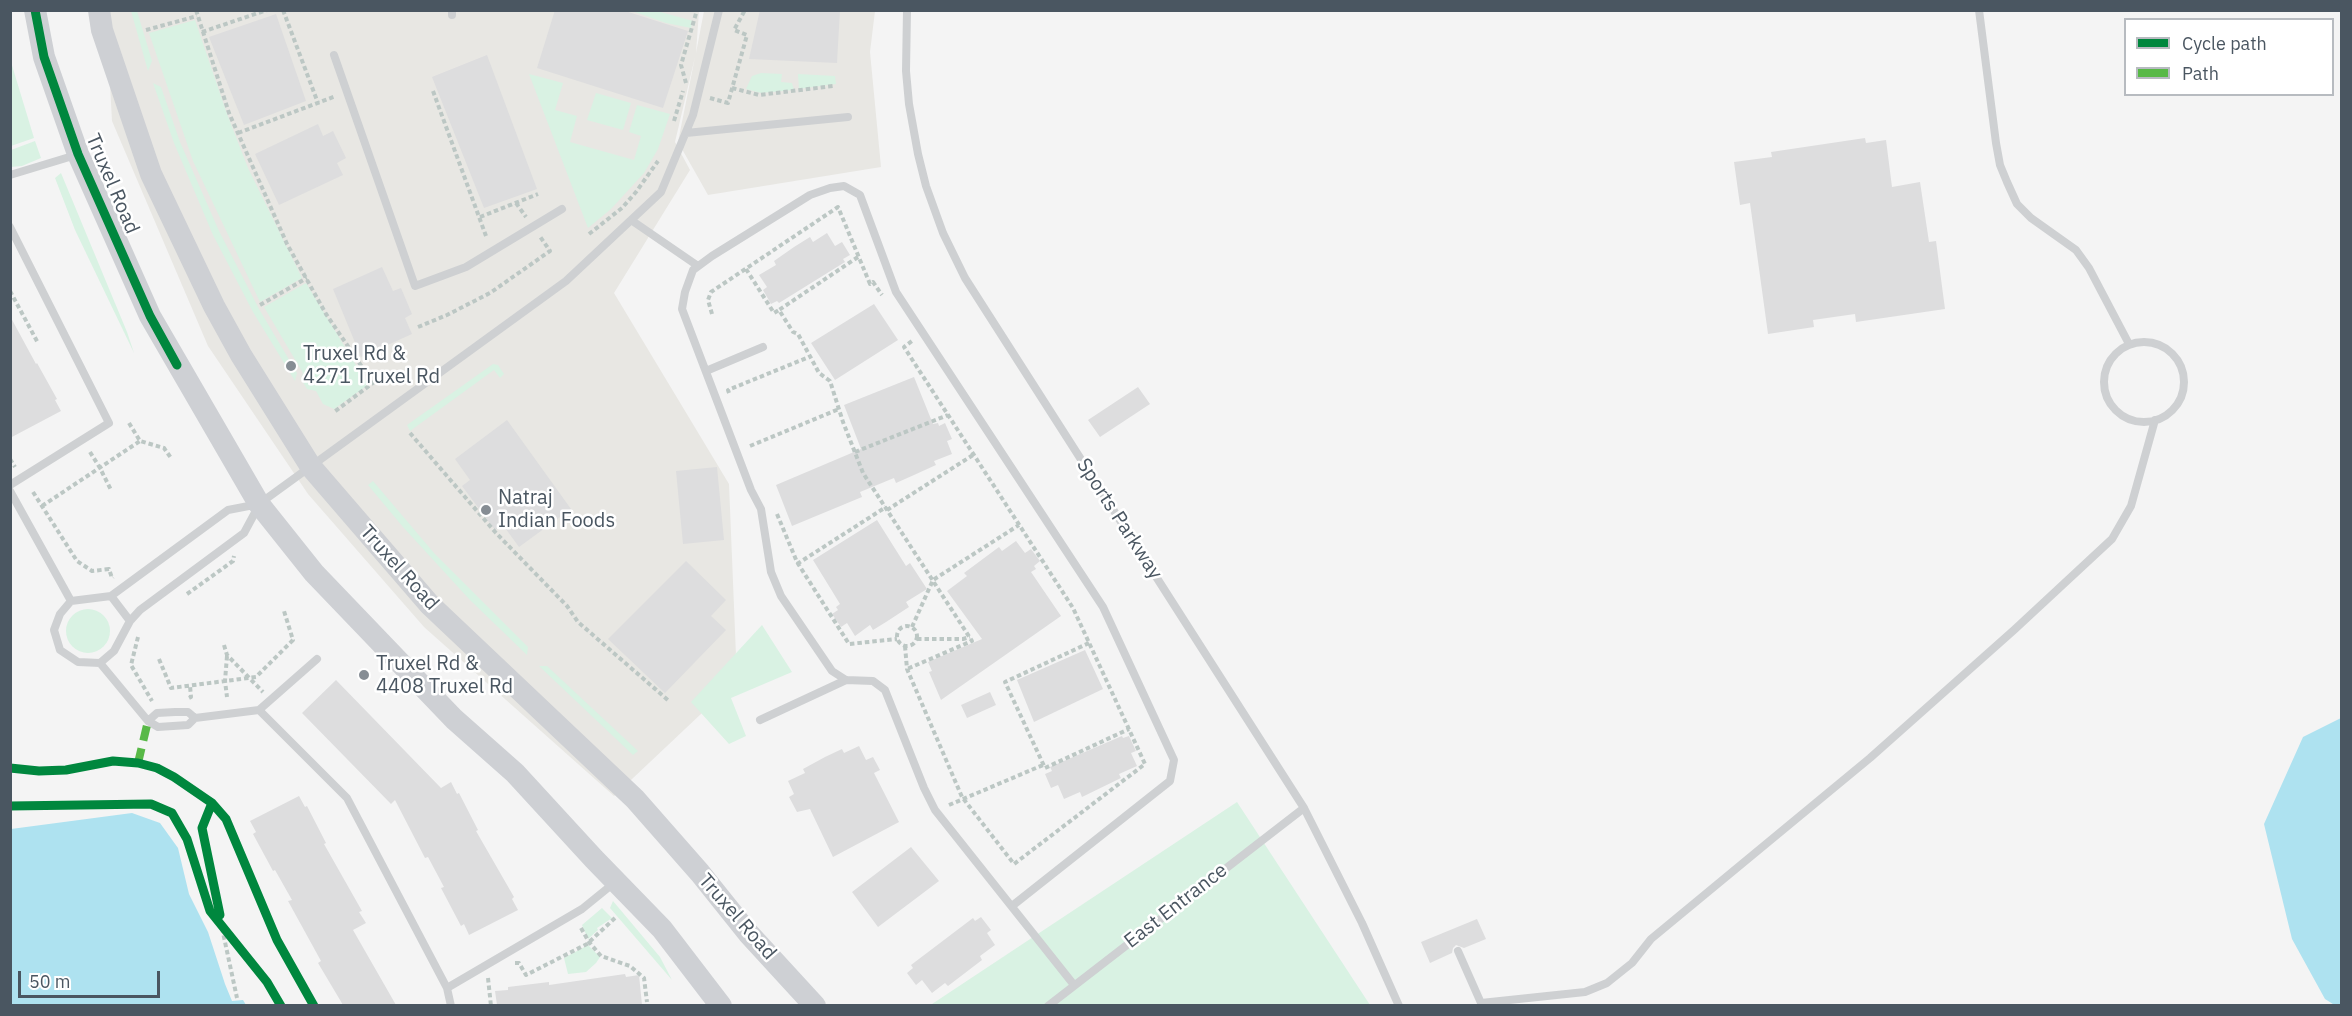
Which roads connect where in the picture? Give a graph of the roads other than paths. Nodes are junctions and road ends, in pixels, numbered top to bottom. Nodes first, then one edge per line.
1 (34, 10) edge
2 (99, 10) edge
3 (719, 10) edge
4 (908, 10) edge
5 (1979, 10) edge
6 (334, 55) dead end
7 (848, 117) dead end
8 (686, 132) junction
9 (78, 154) junction
10 (10, 175) edge
11 (562, 209) dead end
12 (631, 220) junction
13 (10, 227) edge
14 (698, 266) junction
15 (2129, 344) junction
16 (763, 347) dead end
17 (706, 371) junction
18 (2155, 420) junction
19 (311, 466) junction
20 (10, 485) edge
21 (10, 491) edge
22 (259, 504) junction
23 (111, 596) junction
24 (72, 601) junction
25 (130, 621) junction
26 (316, 659) dead end
27 (100, 663) junction
28 (846, 680) junction
29 (260, 710) junction
30 (195, 718) junction
31 (760, 720) dead end
32 (148, 721) junction
33 (1304, 808) junction
34 (616, 881) junction
35 (1011, 906) junction
36 (1458, 951) dead end
37 (1074, 985) junction
38 (447, 988) junction
39 (1479, 1004) edge
40 (452, 1005) edge
41 (721, 1005) edge
42 (815, 1005) edge
43 (1048, 1005) edge
44 (1399, 1005) edge

1 - 9 main road, Truxel Road
2 - 19 main road, Truxel Road
3 - 8 lane
4 - 33 lane, Sports Parkway
5 - 15 lane
6 - 11 lane
7 - 8 lane
8 - 12 lane
9 - 10 lane
9 - 22 main road, Truxel Road
12 - 14 lane
12 - 19 lane
13 - 20 lane
14 - 17 lane
14 - 35 lane
15 - 18 lane
15 - 18 lane
16 - 17 lane
17 - 28 lane
18 - 39 lane
19 - 22 lane
19 - 42 main road, Truxel Road
21 - 24 lane
22 - 23 lane
22 - 25 lane
22 - 34 main road, Truxel Road
23 - 24 lane
23 - 25 lane
24 - 27 lane
25 - 27 lane
26 - 29 lane
27 - 32 lane
28 - 31 lane
28 - 35 lane
29 - 30 lane
29 - 38 lane
30 - 32 lane
30 - 32 lane
33 - 37 lane, East Entrance
33 - 44 lane, Sports Parkway
34 - 38 lane
34 - 41 main road, Truxel Road
35 - 37 lane
36 - 39 lane
37 - 43 lane, East Entrance
38 - 40 lane

